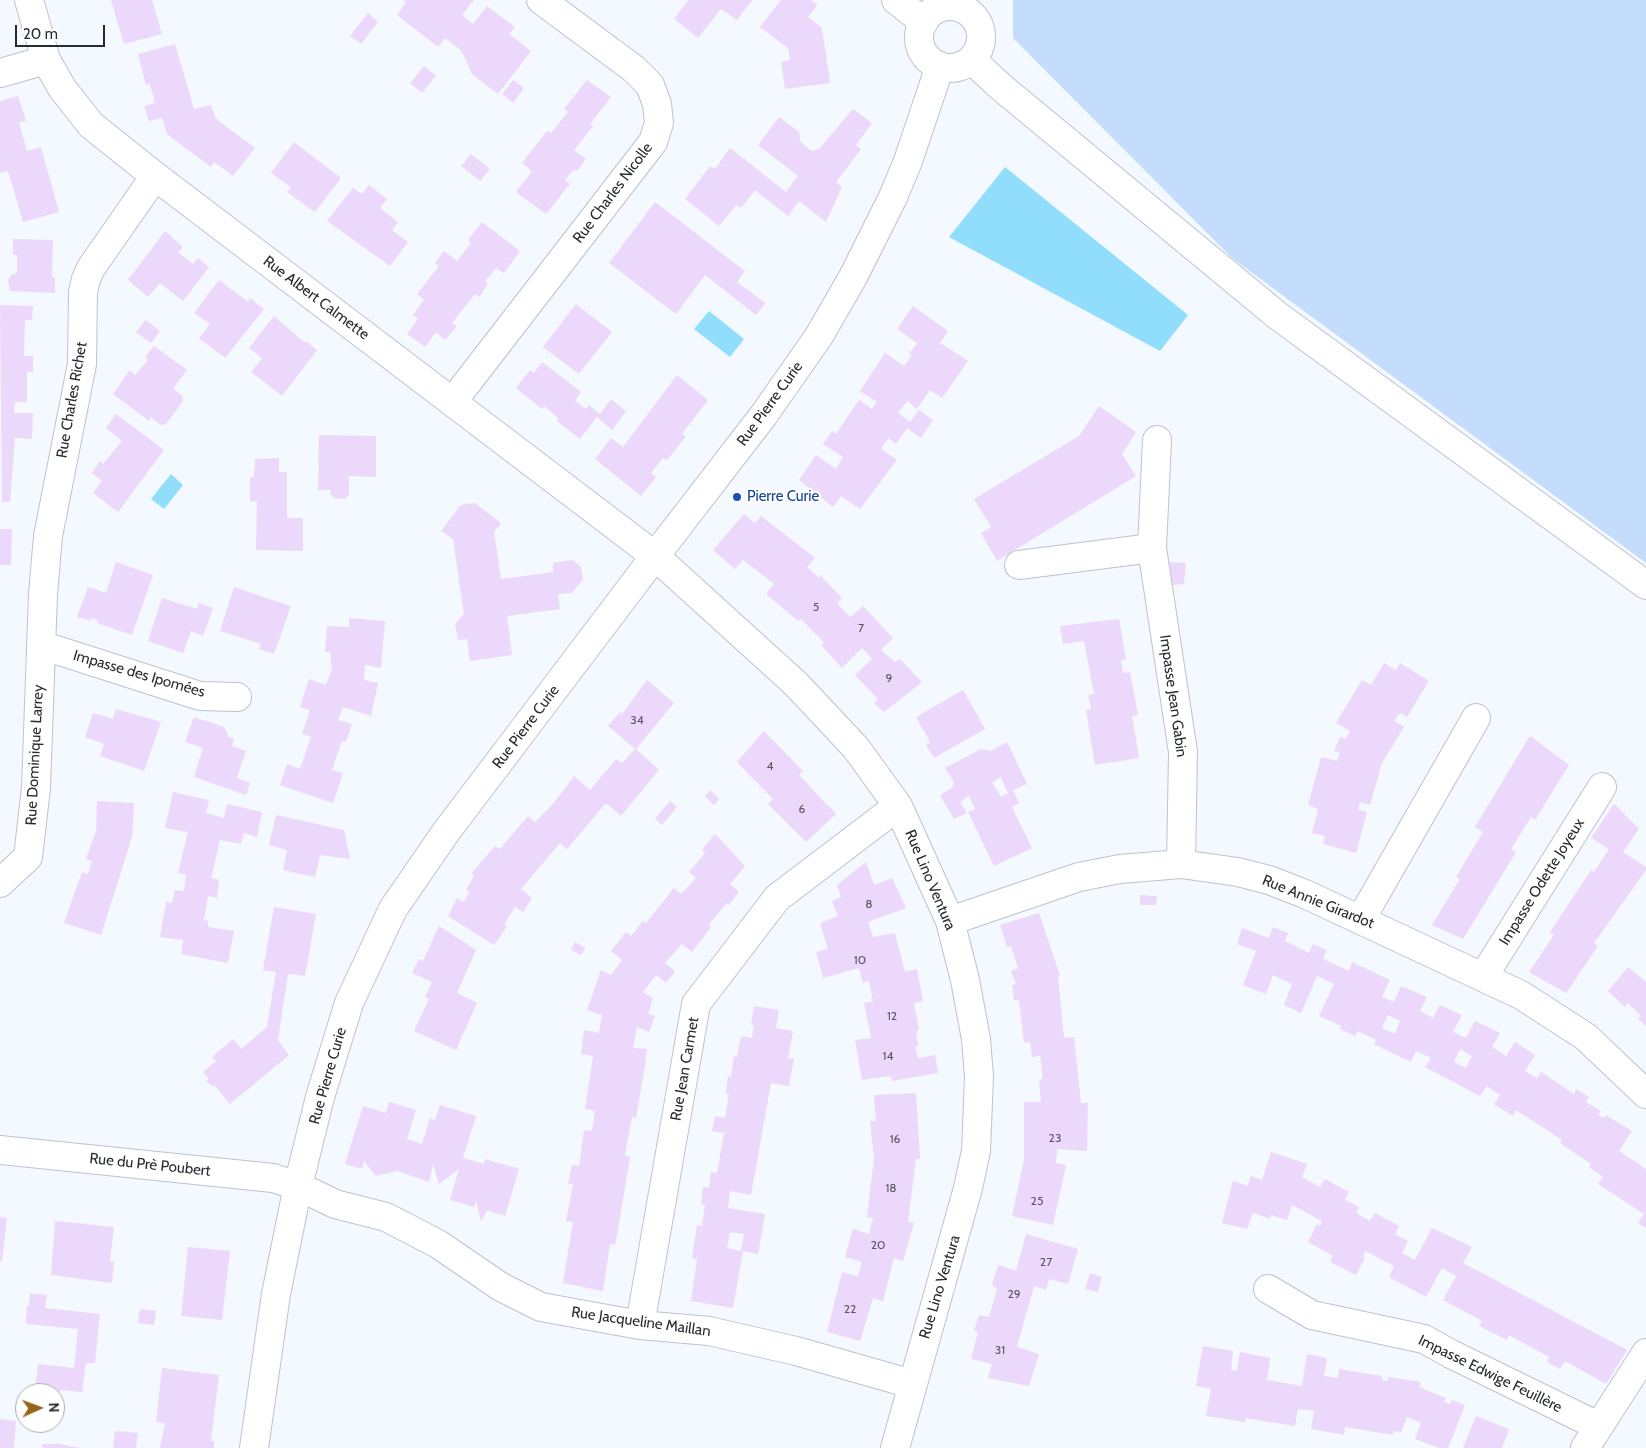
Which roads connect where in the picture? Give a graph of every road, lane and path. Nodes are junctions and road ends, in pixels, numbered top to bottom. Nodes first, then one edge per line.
1 (29, 0) edge
2 (541, 0) edge
3 (896, 0) edge
4 (956, 3) edge
5 (924, 22) junction
6 (46, 60) junction
7 (972, 60) junction
8 (940, 66) junction
9 (0, 73) edge
10 (155, 176) junction
11 (453, 401) junction
12 (1157, 440) dead end
13 (1152, 548) junction
14 (654, 556) junction
15 (1019, 565) dead end
16 (1646, 585) edge
17 (41, 645) junction
18 (237, 697) dead end
19 (1476, 718) dead end
20 (1602, 788) dead end
21 (898, 806) junction
22 (1181, 864) junction
23 (0, 883) edge
24 (1361, 919) junction
25 (950, 921) junction
26 (1483, 977) junction
27 (1646, 1094) edge
28 (0, 1150) edge
29 (298, 1186) junction
30 (1268, 1289) dead end
31 (640, 1325) junction
32 (1646, 1353) edge
33 (912, 1384) junction
34 (1592, 1437) edge
35 (254, 1448) edge
36 (894, 1448) edge

1 - 6 street, Rue Albert Calmette
2 - 11 street, Rue Charles Nicolle
3 - 5 street
4 - 5 street
4 - 7 street
5 - 8 street
6 - 9 street
6 - 10 street, Rue Albert Calmette
7 - 8 street
7 - 16 street
8 - 14 street, Rue Pierre Curie
10 - 11 street, Rue Albert Calmette
10 - 17 street, Rue Charles Richet
11 - 14 street, Rue Albert Calmette
12 - 13 street, Impasse Jean Gabin
13 - 15 street
13 - 22 street, Impasse Jean Gabin
14 - 21 street, Rue Lino Ventura
14 - 29 street, Rue Pierre Curie
17 - 18 street, Impasse des Ipomées
17 - 23 street, Rue Dominique Larrey
19 - 24 street
20 - 26 street, Impasse Odette Joyeux
21 - 25 street, Rue Lino Ventura
21 - 31 street, Rue Jean Carmet
22 - 24 street, Rue Annie Girardot
22 - 25 street, Rue Annie Girardot
24 - 26 street, Rue Annie Girardot
25 - 33 street, Rue Lino Ventura
26 - 27 street, Rue Annie Girardot
28 - 29 street, Rue du Prè Poubert
29 - 31 street, Rue Jacqueline Maillan
29 - 35 street, Rue Pierre Curie
30 - 34 street, Impasse Edwige Feuillère
31 - 33 street, Rue Jacqueline Maillan
32 - 34 street
33 - 36 street

